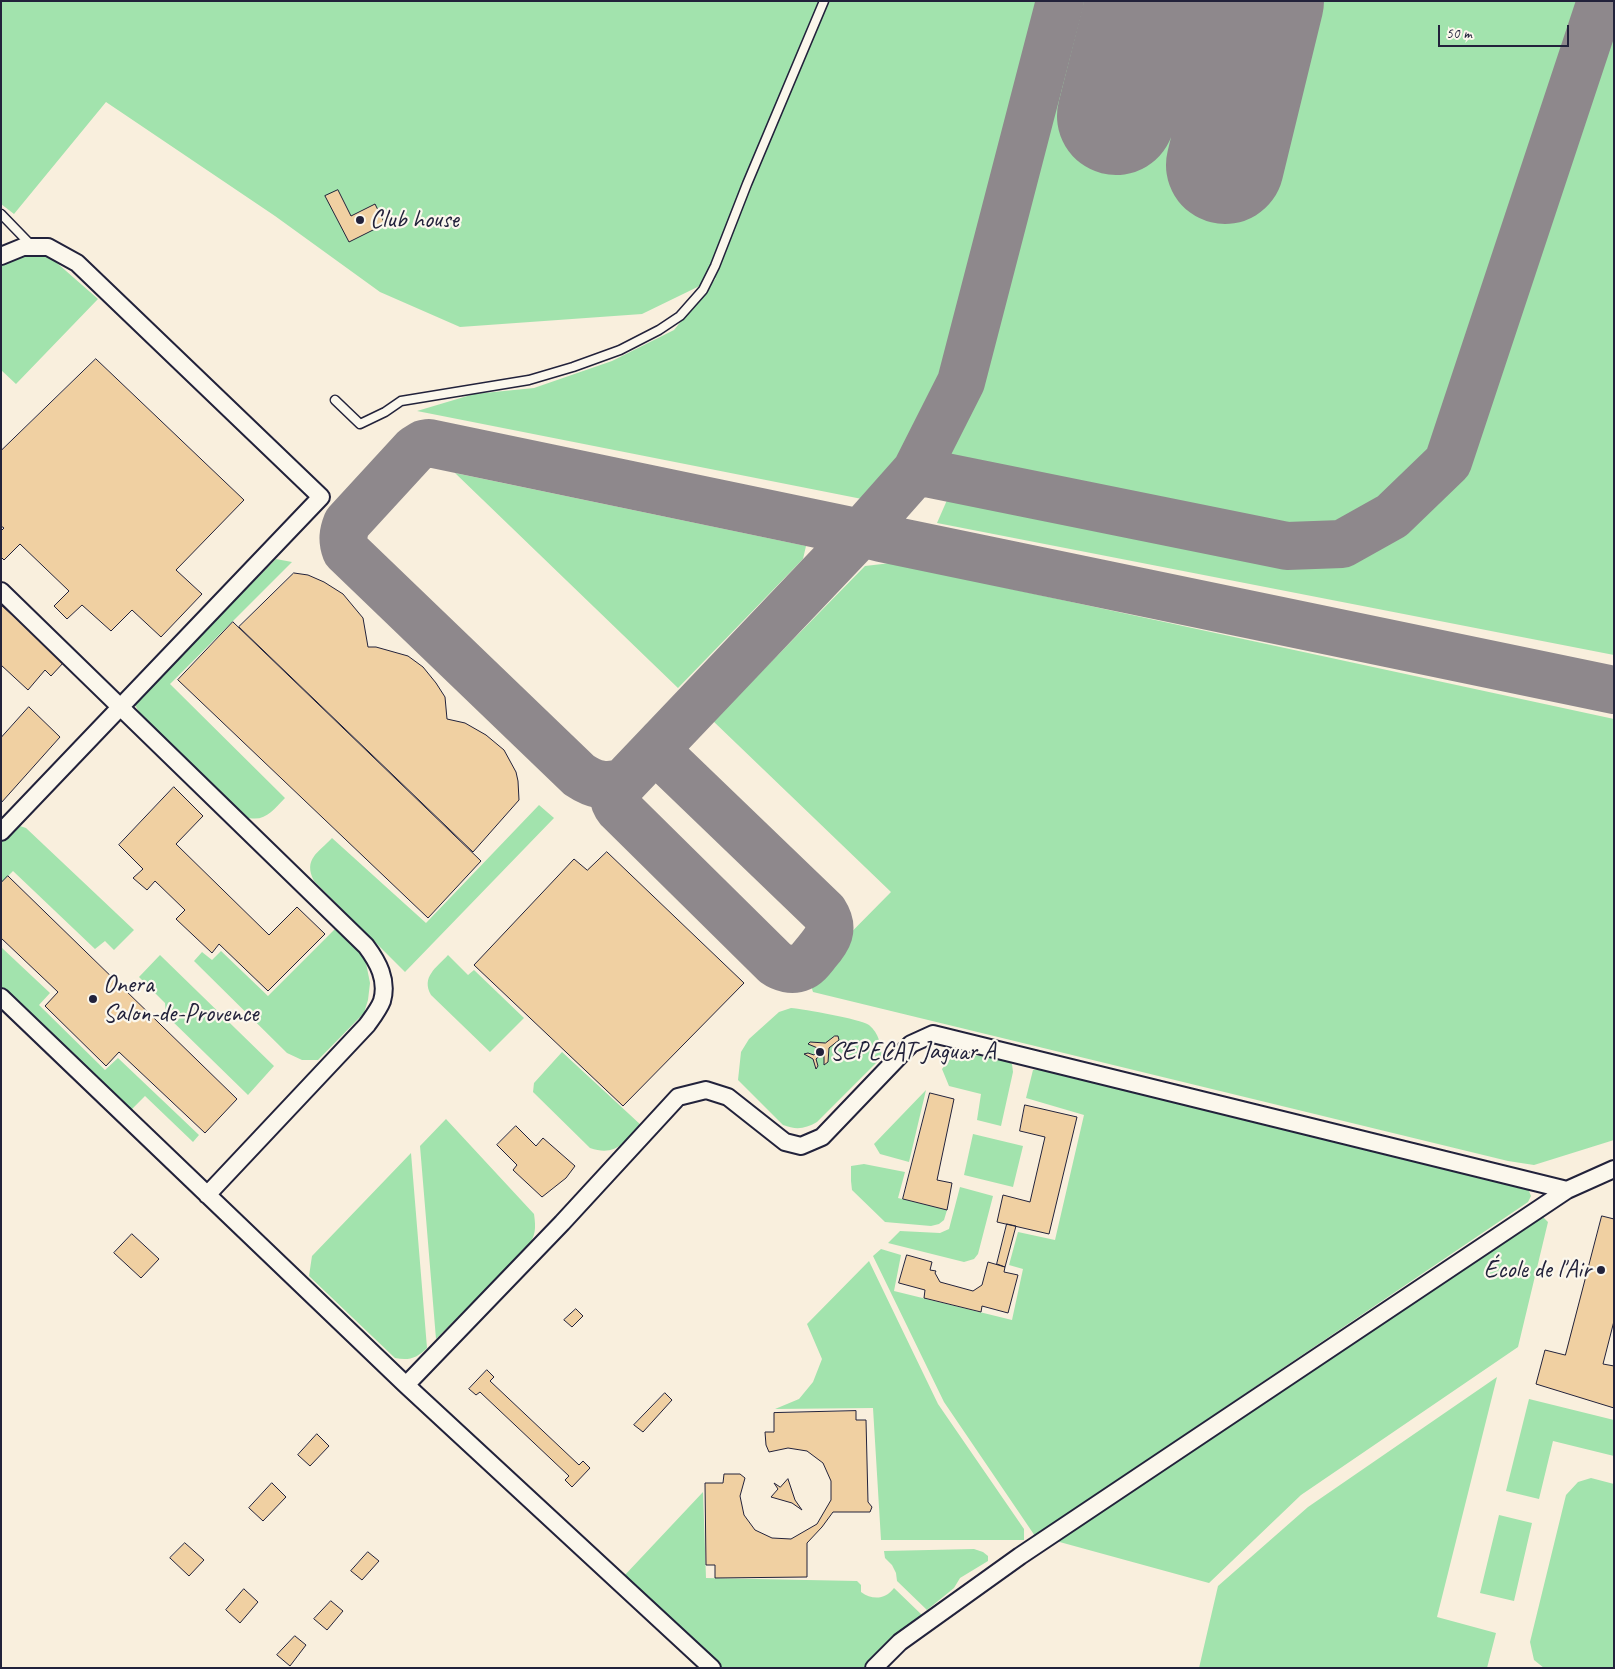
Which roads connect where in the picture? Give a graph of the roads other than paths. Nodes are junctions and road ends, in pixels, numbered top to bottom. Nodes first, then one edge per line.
1 (824, 1) edge
2 (1, 214) edge
3 (34, 247) junction
4 (1, 256) edge
5 (335, 400) dead end
6 (1, 591) edge
7 (120, 706) junction
8 (1, 832) edge
9 (1, 997) edge
10 (1614, 1169) edge
11 (1567, 1190) junction
12 (207, 1195) junction
13 (406, 1385) junction
14 (712, 1668) edge
15 (874, 1668) edge

1 - 5 lane
2 - 3 lane
3 - 4 street
3 - 7 street
6 - 7 street
7 - 8 street
7 - 12 street
9 - 12 street
10 - 11 street
11 - 13 street
11 - 15 street
12 - 13 street
13 - 14 street

